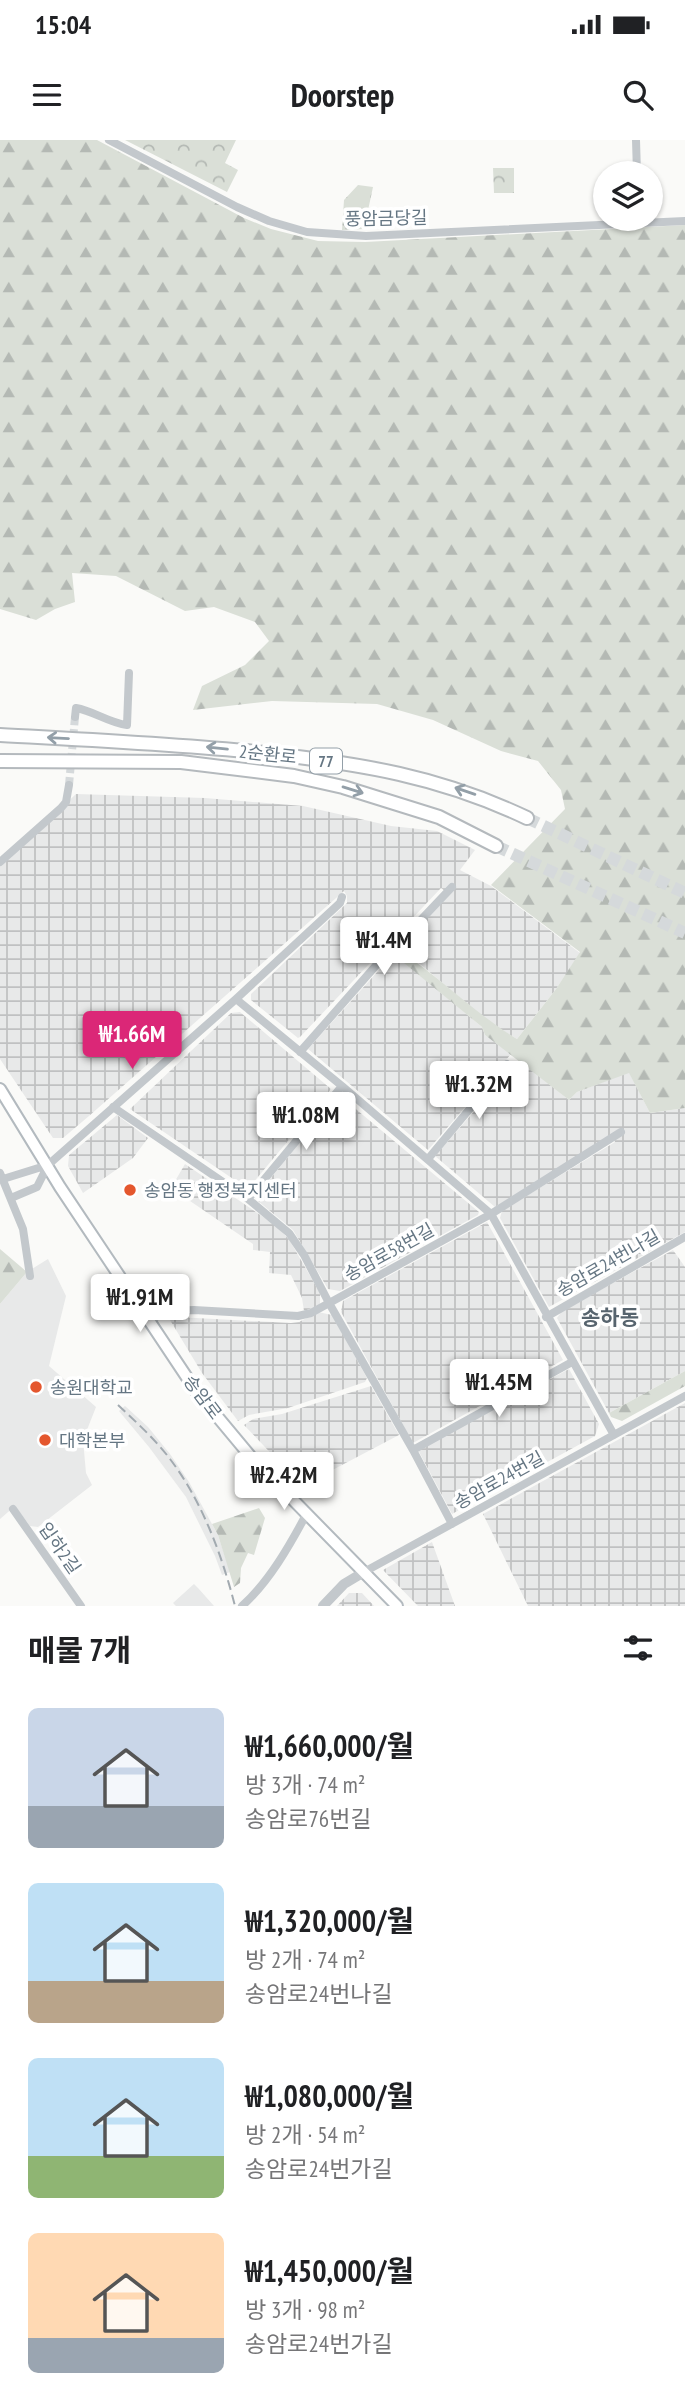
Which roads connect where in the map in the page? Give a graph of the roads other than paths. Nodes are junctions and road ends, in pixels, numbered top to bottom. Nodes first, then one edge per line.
1 (109, 140) edge
2 (636, 140) edge
3 (636, 161) edge
4 (663, 221) edge
5 (685, 221) edge
6 (593, 223) edge
7 (129, 673) dead end
8 (75, 717) dead end
9 (0, 735) edge
10 (0, 761) edge
11 (69, 785) tunnel mouth
12 (527, 818) tunnel mouth
13 (496, 846) tunnel mouth
14 (0, 862) edge
15 (452, 887) dead end
16 (342, 897) dead end
17 (236, 999) junction
18 (300, 1052) junction
19 (507, 1064) dead end
20 (342, 1086) junction
21 (0, 1089) edge
22 (113, 1107) junction
23 (621, 1132) dead end
24 (428, 1160) junction
25 (48, 1165) junction
26 (1, 1176) edge
27 (11, 1198) junction
28 (248, 1199) junction
29 (491, 1214) junction
30 (685, 1237) edge
31 (30, 1276) dead end
32 (329, 1303) junction
33 (546, 1317) junction
34 (150, 1320) junction
35 (572, 1362) junction
36 (685, 1396) edge
37 (614, 1435) junction
38 (413, 1450) junction
39 (13, 1509) dead end
40 (307, 1513) junction
41 (452, 1524) junction
42 (364, 1572) junction
43 (81, 1606) edge
44 (242, 1606) edge
45 (323, 1606) edge
46 (397, 1606) edge

1 - 6 street, 풍암금당길
2 - 3 street
4 - 5 street, 풍암금당길
7 - 8 street
12 -> 9 highway, 2순환로 / 77
10 -> 13 highway, 2순환로 / 77
11 - 14 street
15 - 18 street
16 - 17 street
17 - 18 street, 송암로24번나길
17 - 22 street
18 - 20 street, 송암로24번나길
19 - 24 street
20 - 24 street, 송암로24번나길
20 - 28 street
21 - 25 main road, 송암로
22 - 25 street
22 - 28 street
23 - 29 street, 송암로58번길
24 - 29 street, 송암로24번나길
25 - 26 street
25 - 27 street
25 - 34 main road, 송암로
26 - 27 street
27 - 31 street
28 - 32 street
29 - 32 street, 송암로58번길
29 - 33 street, 송암로24번나길
30 - 33 street, 송암로24번나길
32 - 34 street, 송암로58번길
32 - 38 street
33 - 35 street, 송암로24번나길
34 - 40 main road, 송암로
35 - 37 street, 송암로24번나길
35 - 38 street
36 - 37 street, 송암로24번길
37 - 41 street, 송암로24번길
38 - 41 street
39 - 43 street, 입하2길
40 - 42 main road, 송암로
40 - 44 street
41 - 42 street, 송암로24번길
42 - 45 street
42 - 46 main road, 송암로

